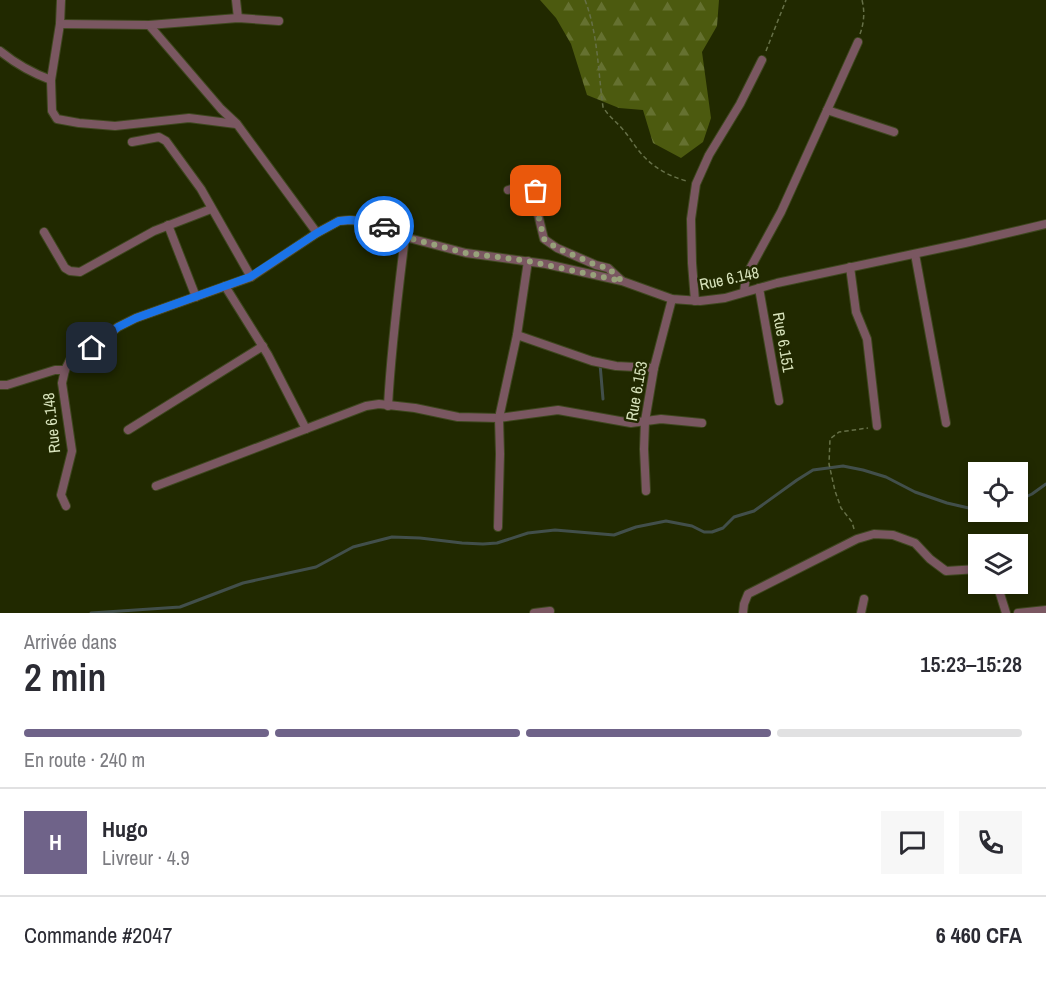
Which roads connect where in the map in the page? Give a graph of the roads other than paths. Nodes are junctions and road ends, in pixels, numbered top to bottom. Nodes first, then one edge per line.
1 (61, 0) edge
2 (236, 0) edge
3 (238, 18) junction
4 (279, 21) dead end
5 (60, 24) junction
6 (149, 26) junction
7 (858, 42) road end
8 (0, 51) edge
9 (762, 60) road end
10 (51, 80) junction
11 (827, 110) junction
12 (237, 124) junction
13 (894, 132) dead end
14 (132, 142) dead end
15 (508, 190) dead end
16 (211, 209) junction
17 (1046, 224) edge
18 (168, 225) junction
19 (44, 232) dead end
20 (317, 233) junction
21 (405, 237) junction
22 (915, 254) junction
23 (528, 261) junction
24 (850, 267) junction
25 (250, 277) junction
26 (622, 281) junction
27 (225, 286) junction
28 (759, 288) junction
29 (744, 292) junction
30 (196, 297) junction
31 (672, 298) junction
32 (695, 301) junction
33 (517, 335) junction
34 (263, 346) junction
35 (654, 368) junction
36 (65, 370) junction
37 (0, 385) edge
38 (779, 400) dead end
39 (388, 405) junction
40 (498, 418) junction
41 (645, 421) junction
42 (702, 423) dead end
43 (946, 423) dead end
44 (877, 426) road end
45 (306, 429) junction
46 (128, 430) dead end
47 (156, 486) dead end
48 (646, 491) dead end
49 (66, 506) dead end
50 (498, 527) dead end
51 (968, 569) edge
52 (1000, 594) edge
53 (864, 600) dead end
54 (1046, 610) edge
55 (550, 611) dead end
56 (534, 613) edge
57 (742, 613) edge
58 (861, 613) edge
59 (1006, 613) edge
60 (1018, 613) edge

1 - 5 street
2 - 3 street
3 - 4 street
3 - 6 street
5 - 6 street
5 - 10 street
6 - 12 street
7 - 11 street
8 - 10 street
9 - 32 street
10 - 12 street
11 - 13 street
11 - 29 street
12 - 20 street
14 - 16 street
15 - 26 street
16 - 18 street
16 - 25 street
17 - 22 street, Rue 6.148
18 - 19 street
18 - 30 street
20 - 21 street, Rue 6.148
20 - 25 street, Rue 6.148
21 - 23 street, Rue 6.148
21 - 39 street
22 - 24 street, Rue 6.148
22 - 43 street
23 - 26 street, Rue 6.148
23 - 33 street
24 - 28 street, Rue 6.148
24 - 44 street
25 - 27 street, Rue 6.148
26 - 31 street, Rue 6.148
27 - 30 street, Rue 6.148
27 - 34 street
28 - 29 street, Rue 6.148
28 - 38 street, Rue 6.151
29 - 32 street, Rue 6.148
30 - 36 street, Rue 6.148
31 - 32 street, Rue 6.148
31 - 35 street, Rue 6.153
33 - 35 street
33 - 40 street
34 - 45 street
34 - 46 street
35 - 41 street, Rue 6.153
36 - 37 street
36 - 49 street, Rue 6.148
39 - 40 street
39 - 45 street
40 - 41 street
40 - 50 street
41 - 42 street
41 - 48 street, Rue 6.153
45 - 47 street
51 - 57 street
52 - 59 street
53 - 58 street
54 - 60 street
55 - 56 street

